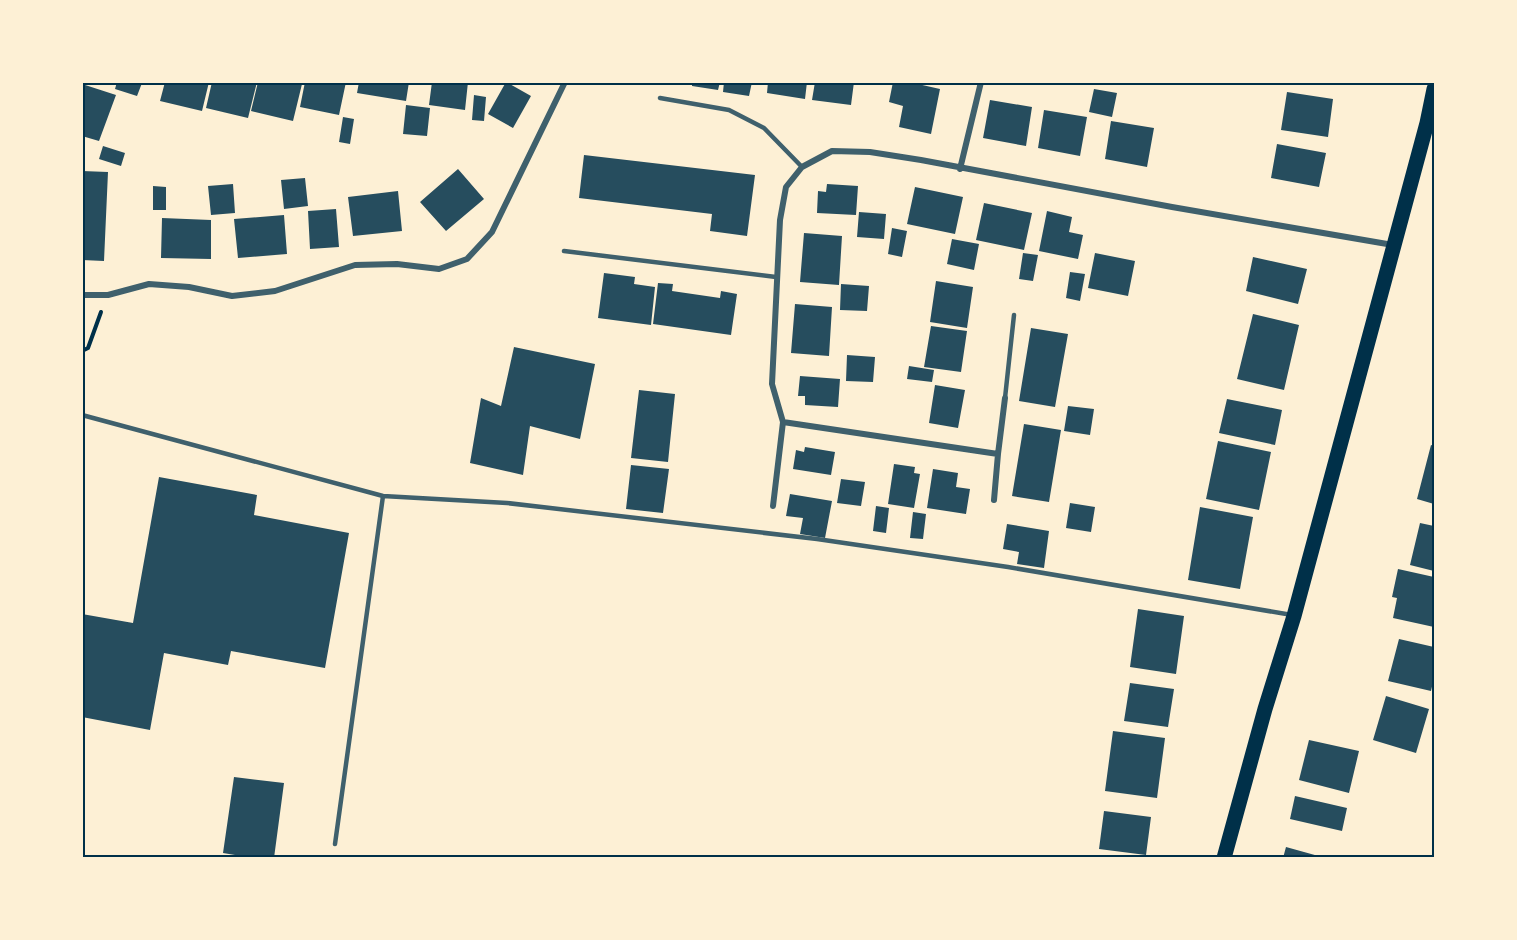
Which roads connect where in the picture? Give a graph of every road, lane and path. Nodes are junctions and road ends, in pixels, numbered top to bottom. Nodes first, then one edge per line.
1 (565, 82) edge
2 (981, 82) edge
3 (1434, 89) edge
4 (660, 98) dead end
5 (802, 167) junction
6 (960, 168) junction
7 (1394, 245) junction
8 (564, 251) dead end
9 (776, 277) junction
10 (82, 295) edge
11 (108, 295) junction
12 (1014, 315) dead end
13 (82, 351) edge
14 (1005, 398) joint
15 (82, 416) edge
16 (783, 422) junction
17 (999, 454) junction
18 (382, 496) junction
19 (994, 500) dead end
20 (773, 506) dead end
21 (1294, 616) junction
22 (335, 843) dead end
23 (1224, 858) edge

1 - 11 street
2 - 6 street
3 - 7 main road
4 - 5 lane
5 - 6 street
5 - 9 street
6 - 7 street
7 - 21 main road
8 - 9 lane
9 - 16 street
10 - 11 street
11 - 13 path
12 - 14 lane
14 - 17 street
15 - 18 lane
16 - 17 street
16 - 20 street
17 - 19 street
18 - 21 lane
18 - 22 lane
21 - 23 main road

